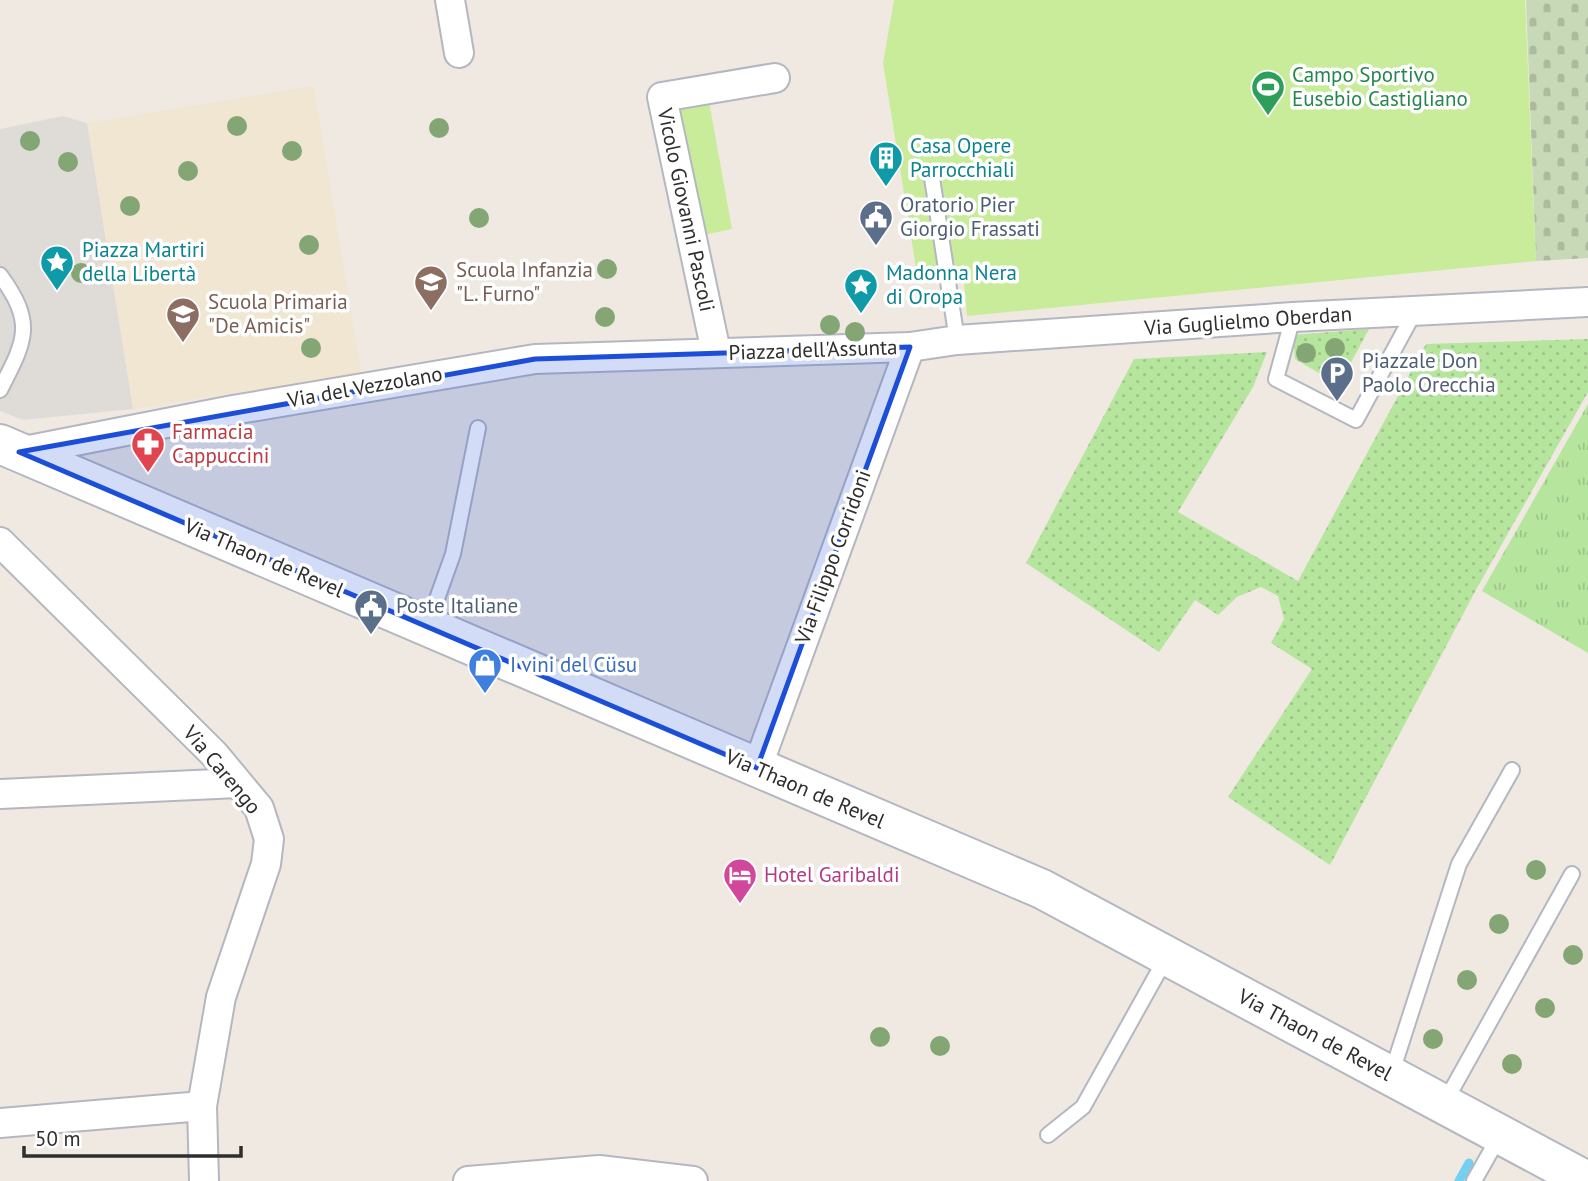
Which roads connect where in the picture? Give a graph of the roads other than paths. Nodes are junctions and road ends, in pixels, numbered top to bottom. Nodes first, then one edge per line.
1 (450, 0) edge
2 (459, 53) dead end
3 (775, 78) dead end
4 (932, 178) dead end
5 (0, 275) edge
6 (1588, 302) edge
7 (1415, 311) junction
8 (1293, 317) junction
9 (957, 340) junction
10 (909, 347) junction
11 (716, 352) junction
12 (0, 390) edge
13 (478, 428) dead end
14 (9, 448) edge
15 (0, 542) edge
16 (426, 628) junction
17 (757, 768) junction
18 (1512, 770) dead end
19 (238, 783) junction
20 (0, 793) edge
21 (1572, 874) dead end
22 (1167, 956) junction
23 (1391, 1076) junction
24 (1445, 1104) junction
25 (202, 1106) junction
26 (0, 1123) edge
27 (1501, 1134) junction
28 (1048, 1135) dead end
29 (204, 1181) edge
30 (468, 1181) edge
31 (692, 1181) edge
32 (1474, 1181) edge
33 (1587, 1181) edge

1 - 2 street
3 - 11 street, Vicolo Giovanni Pascoli
4 - 9 lane
5 - 12 lane
6 - 7 street, Via Guglielmo Oberdan
7 - 8 street, Via Guglielmo Oberdan
7 - 8 lane
8 - 9 street, Via Guglielmo Oberdan
9 - 10 street, Via Guglielmo Oberdan
10 - 11 street, Piazza dell'Assunta
10 - 17 street, Via Filippo Corridoni
11 - 14 street, Via del Vezzolano
13 - 16 lane
14 - 16 main road, Via Thaon de Revel
15 - 19 street, Via Carengo
16 - 17 main road, Via Thaon de Revel
17 - 22 main road, Via Thaon de Revel
18 - 23 lane
19 - 20 street
19 - 25 street, Via Carengo
21 - 24 lane
22 - 23 main road, Via Thaon de Revel
22 - 28 lane
23 - 24 main road, Via Thaon de Revel
24 - 27 main road, Via Thaon de Revel
25 - 26 street
25 - 29 street, Via Carengo
27 - 32 lane
27 - 33 main road, Via Thaon de Revel
30 - 31 street

